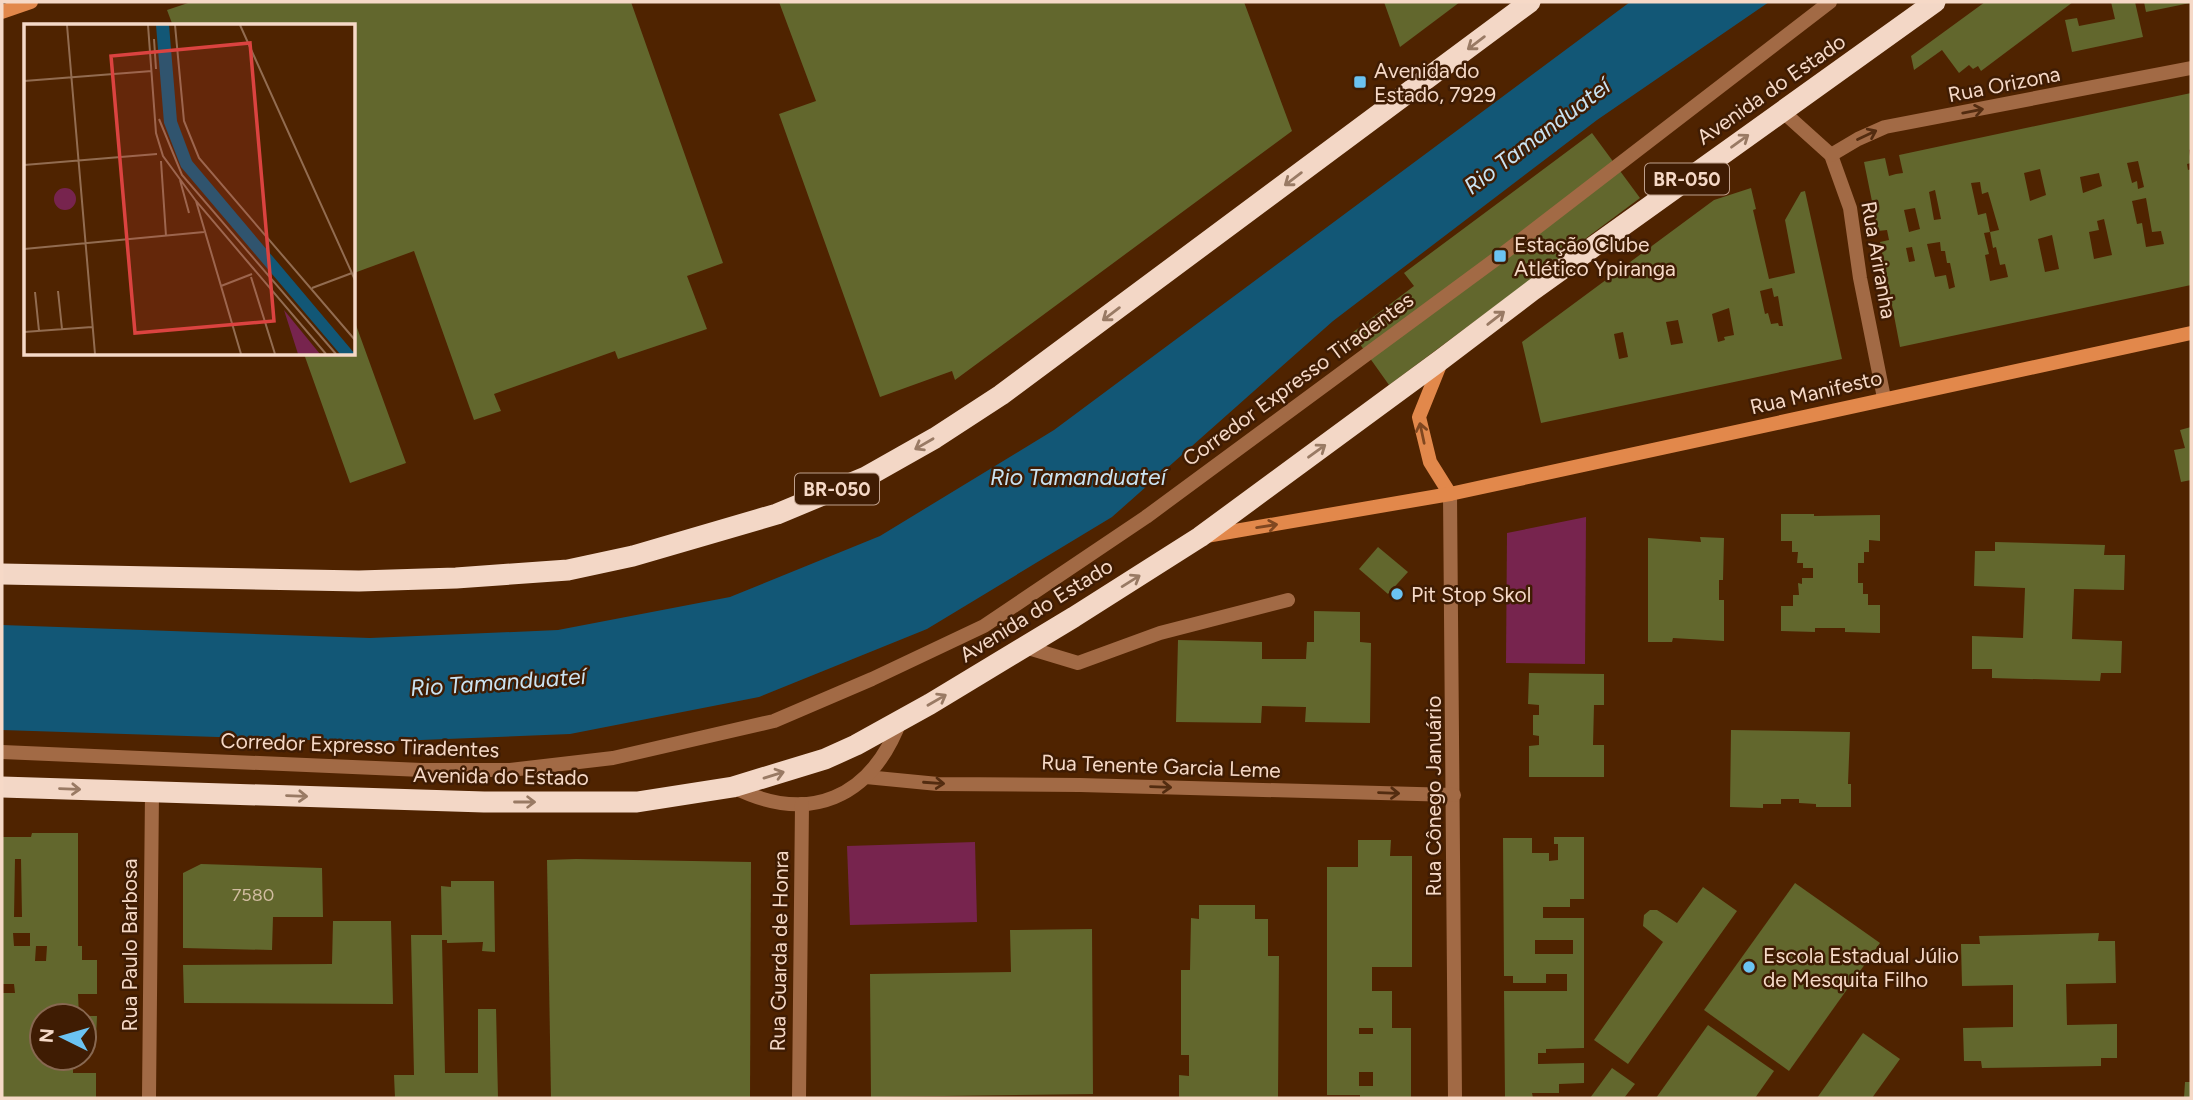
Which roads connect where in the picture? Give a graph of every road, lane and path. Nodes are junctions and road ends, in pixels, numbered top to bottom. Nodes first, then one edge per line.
1 (31, 2) edge
2 (1530, 2) edge
3 (1830, 2) edge
4 (1935, 2) edge
5 (2, 12) edge
6 (2191, 68) edge
7 (1781, 110) junction
8 (1831, 155) junction
9 (2191, 332) edge
10 (1442, 359) junction
11 (1884, 398) junction
12 (1450, 494) junction
13 (1200, 537) junction
14 (2, 574) edge
15 (1288, 600) dead end
16 (1025, 646) junction
17 (901, 718) junction
18 (2, 752) edge
19 (866, 777) junction
20 (2, 787) edge
21 (733, 787) junction
22 (152, 792) junction
23 (1454, 795) junction
24 (802, 804) junction
25 (149, 1098) edge
26 (799, 1098) edge
27 (1455, 1098) edge

1 - 5 main road
2 -> 14 highway, BR-050
3 - 18 street, Corredor Expresso Tiradentes
4 - 7 highway, Avenida do Estado / BR-050
8 -> 6 street, Rua Orizona
7 - 8 street, Rua Ariranha
10 -> 7 highway, Avenida do Estado / BR-050
8 - 11 street, Rua Ariranha
9 - 11 main road, Rua Manifesto
12 -> 10 main road
13 -> 10 highway, Avenida do Estado / BR-050
11 - 12 main road, Rua Manifesto
13 -> 12 main road, Rua Manifesto
12 - 23 street, Rua Cônego Januário
16 -> 13 highway, Avenida do Estado / BR-050
15 - 16 street
17 -> 16 highway, Avenida do Estado / BR-050
17 - 19 street
21 -> 17 highway, Avenida do Estado / BR-050
19 -> 23 street, Rua Tenente Garcia Leme
19 - 24 street
20 -> 22 highway, Avenida do Estado / BR-050
22 -> 21 highway, Avenida do Estado / BR-050
21 - 24 street
22 - 25 street, Rua Paulo Barbosa
23 - 27 street, Rua Cônego Januário
24 - 26 street, Rua Guarda de Honra

